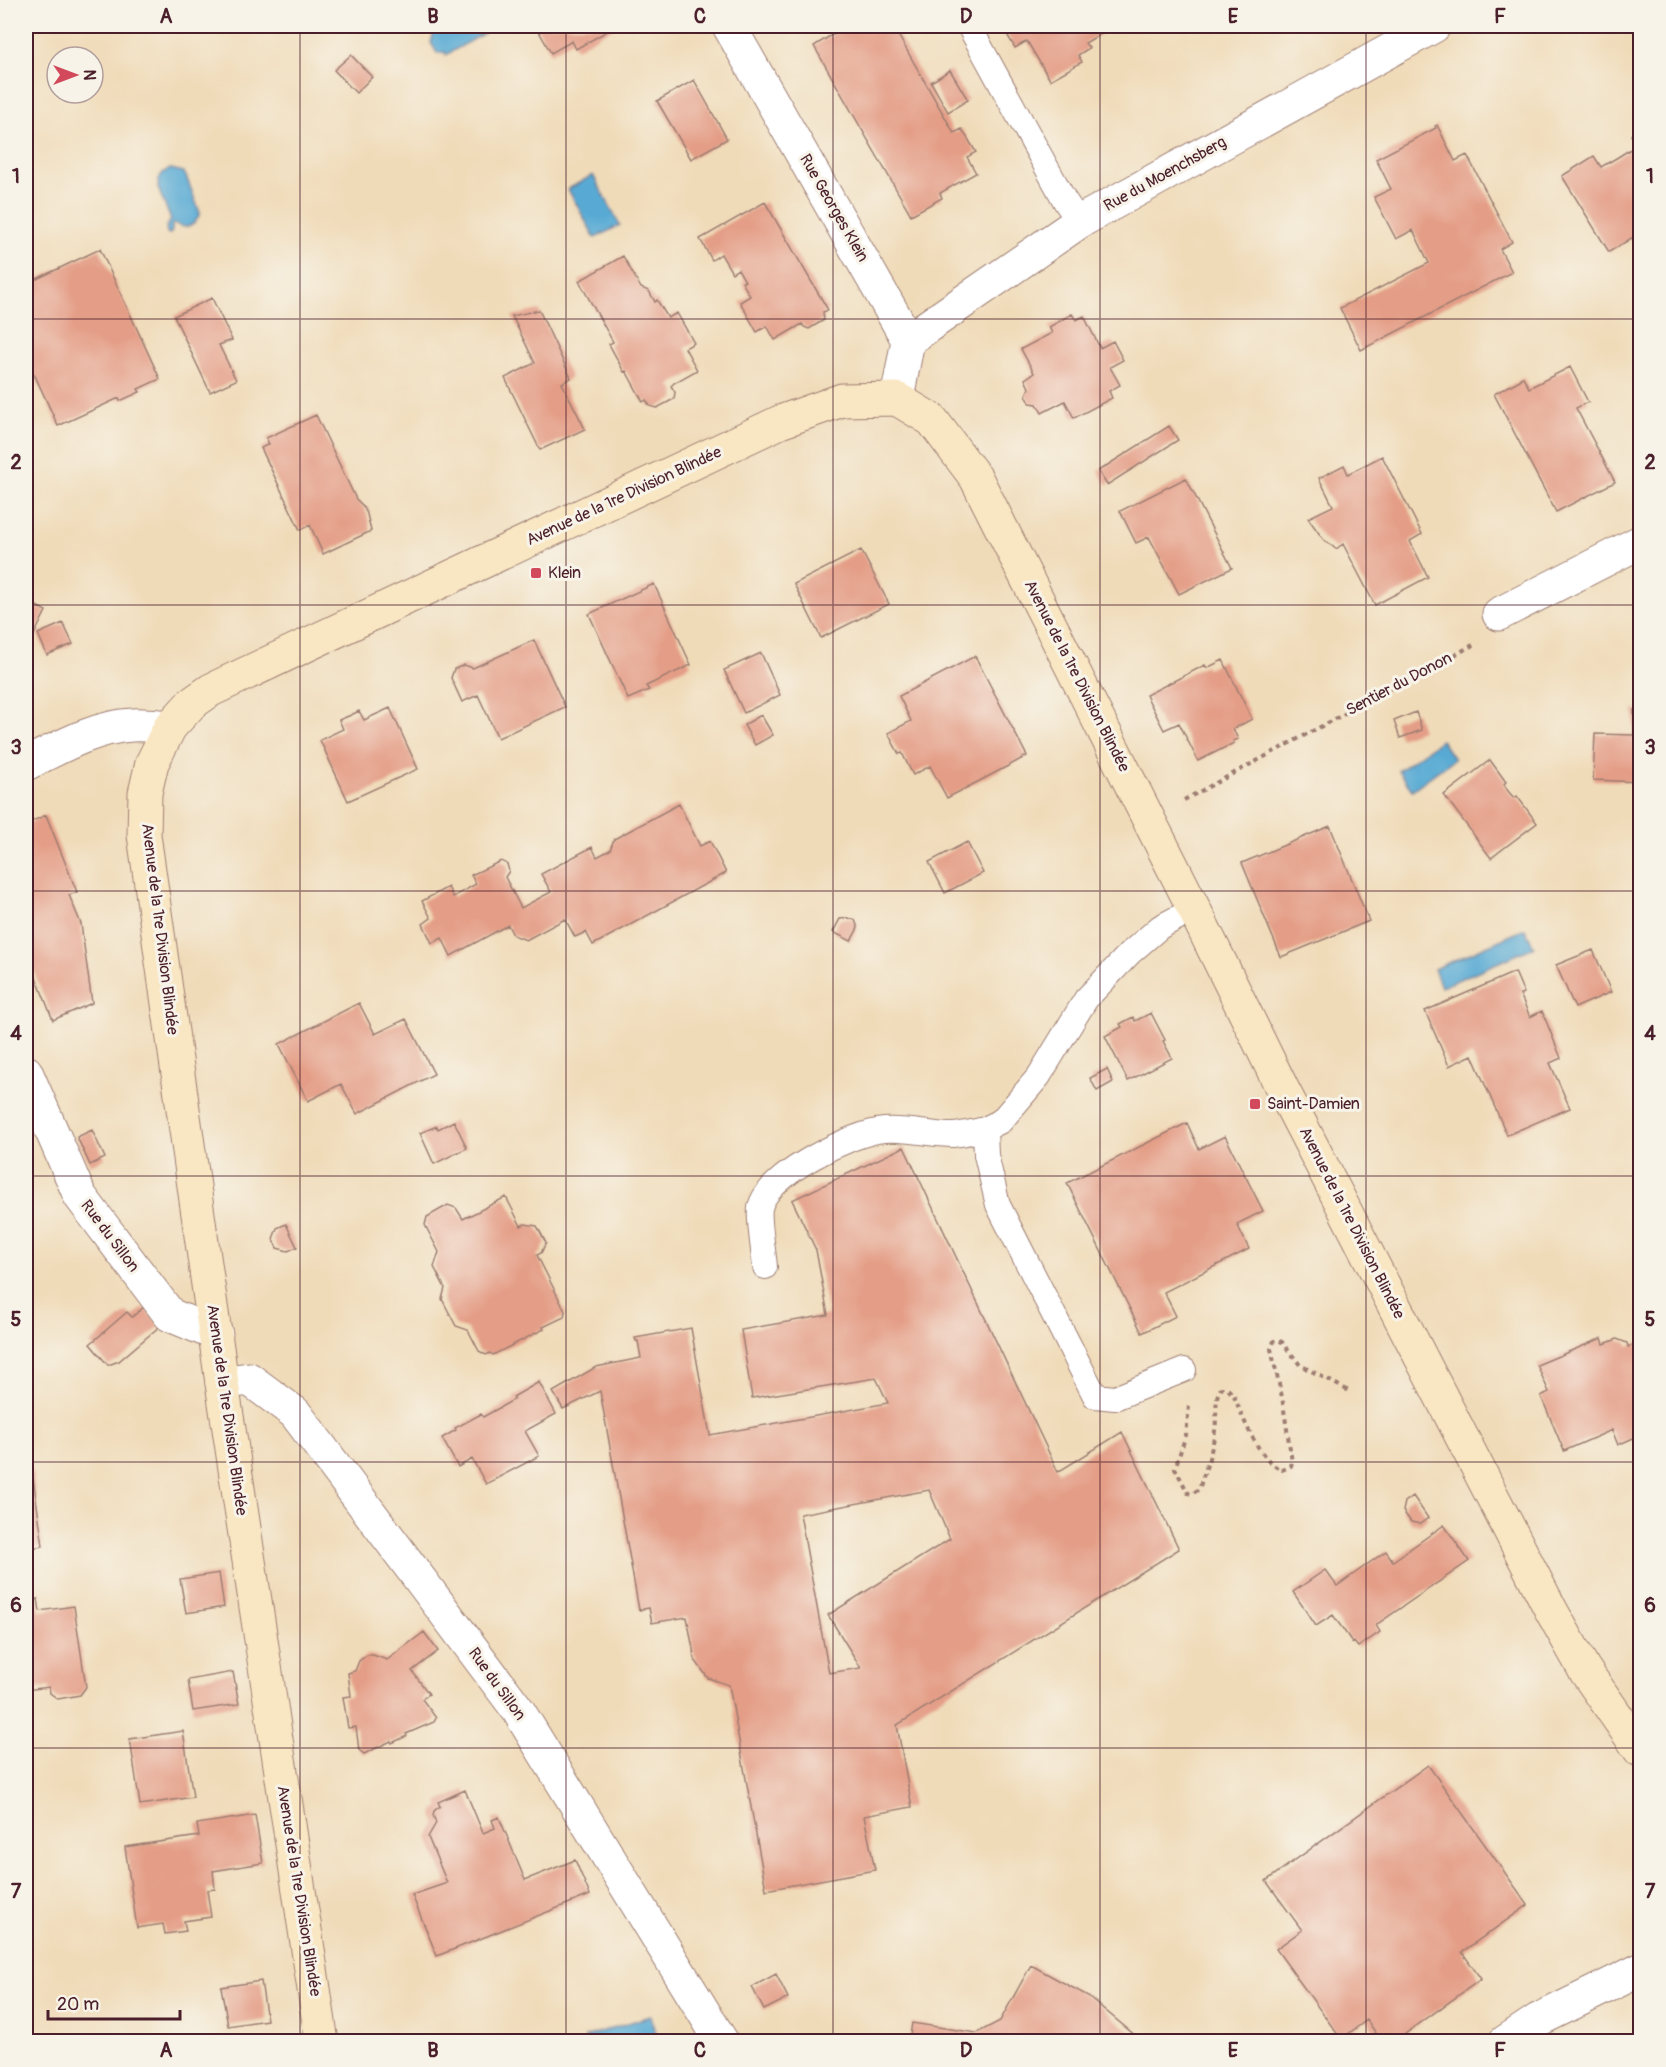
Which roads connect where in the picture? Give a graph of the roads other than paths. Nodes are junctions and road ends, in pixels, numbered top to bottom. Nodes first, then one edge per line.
1 (729, 26) edge
2 (969, 26) edge
3 (1434, 26) edge
4 (1078, 222) junction
5 (908, 340) junction
6 (897, 399) junction
7 (1641, 542) edge
8 (1499, 614) road end
9 (170, 726) junction
10 (26, 764) edge
11 (1194, 909) junction
12 (26, 1072) edge
13 (985, 1129) junction
14 (765, 1267) dead end
15 (216, 1334) junction
16 (1184, 1370) road end
17 (222, 1383) junction
18 (1641, 1750) edge
19 (1641, 1970) edge
20 (322, 2042) edge
21 (722, 2042) edge
22 (1505, 2042) edge

1 - 5 street, Rue Georges Klein
2 - 4 lane
3 - 4 street, Rue du Moenchsberg
4 - 5 street, Rue du Moenchsberg
5 - 6 street
6 - 9 main road, Avenue de la 1re Division Blindée
6 - 11 main road, Avenue de la 1re Division Blindée
7 - 8 street
9 - 10 street
9 - 15 main road, Avenue de la 1re Division Blindée
11 - 13 lane
11 - 18 main road, Avenue de la 1re Division Blindée
12 - 15 street, Rue du Sillon
13 - 14 lane
13 - 16 lane
15 - 17 main road, Avenue de la 1re Division Blindée
17 - 20 main road, Avenue de la 1re Division Blindée
17 - 21 street, Rue du Sillon
19 - 22 street

